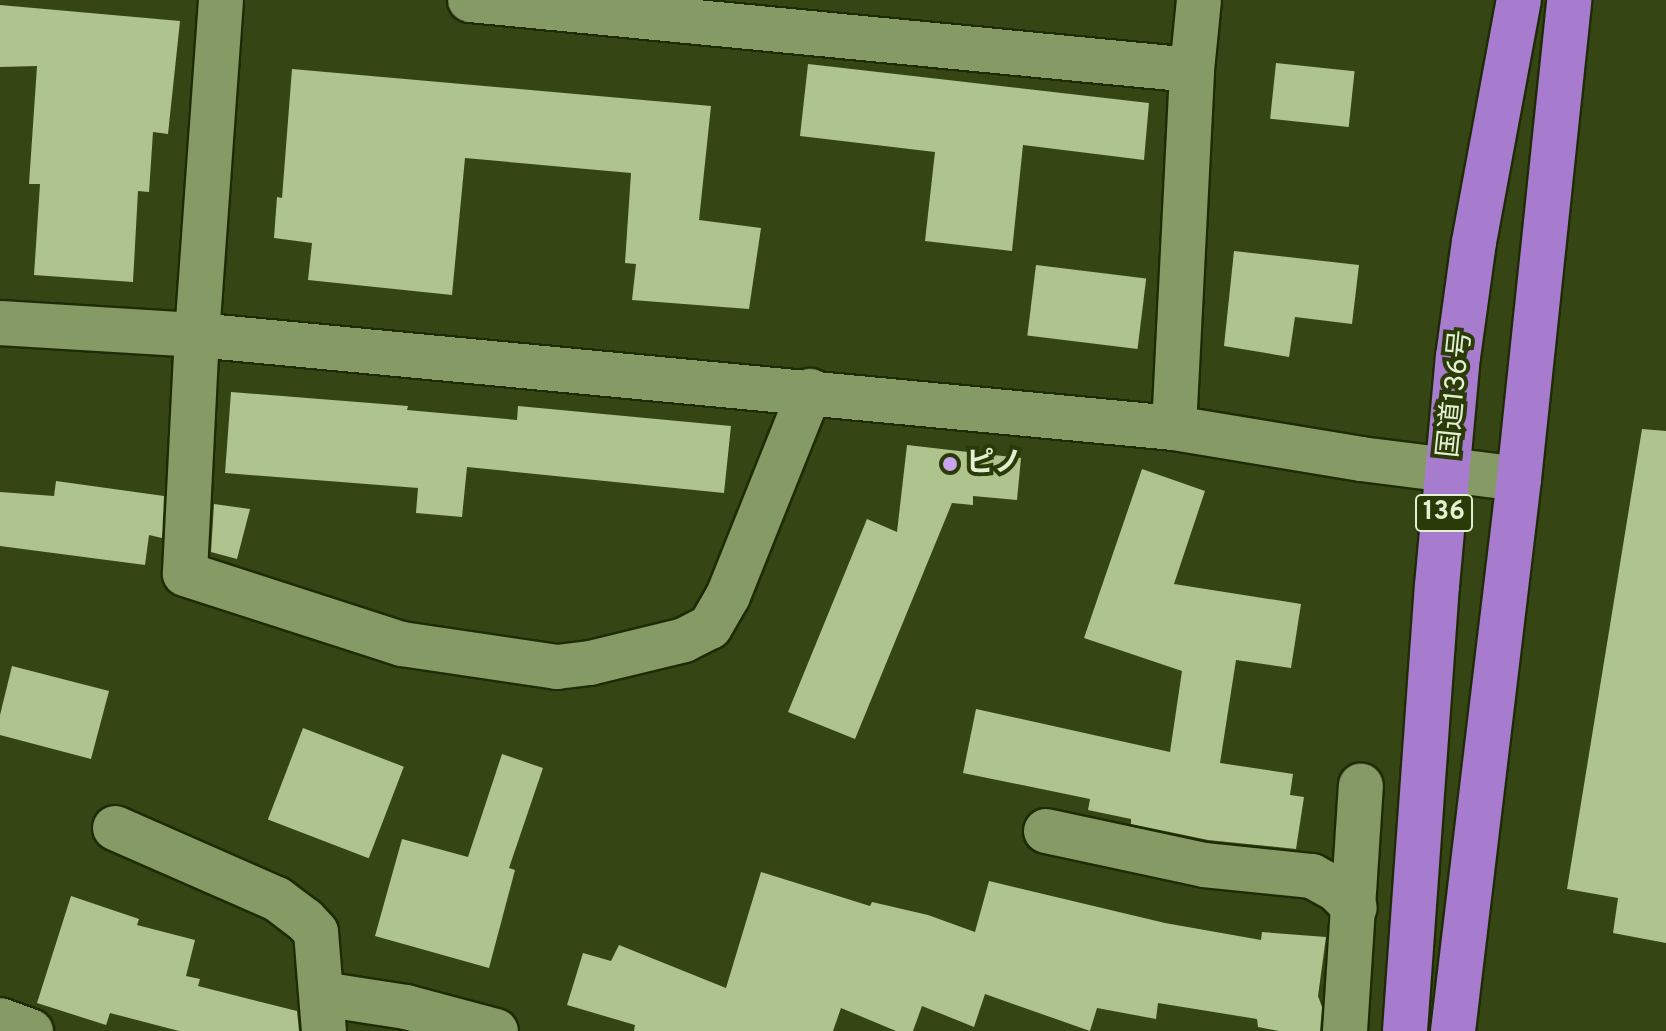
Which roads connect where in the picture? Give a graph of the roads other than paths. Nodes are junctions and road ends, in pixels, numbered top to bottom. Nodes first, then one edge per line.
1 (221, 0) edge
2 (470, 0) edge
3 (1199, 0) edge
4 (1519, 0) edge
5 (1569, 0) edge
6 (1192, 70) junction
7 (0, 323) edge
8 (197, 335) junction
9 (810, 391) junction
10 (1174, 428) junction
11 (1448, 468) junction
12 (1519, 479) junction
13 (1361, 786) dead end
14 (115, 828) dead end
15 (1046, 831) dead end
16 (1355, 908) junction
17 (323, 1013) edge
18 (0, 1020) edge
19 (31, 1031) edge
20 (496, 1031) edge
21 (1345, 1031) edge
22 (1405, 1031) edge
23 (1453, 1031) edge

1 - 8 street
2 - 6 street
3 - 6 street
4 - 11 highway, 国道136号 / 136
5 - 12 highway, 136
6 - 10 street
7 - 8 street
8 - 9 street
8 - 9 street
9 - 10 street
10 - 11 street
11 - 12 street
11 - 22 highway, 国道136号 / 136
12 - 23 highway, 136
13 - 16 street
14 - 17 street
15 - 16 street
16 - 21 street
17 - 20 street
18 - 19 street

